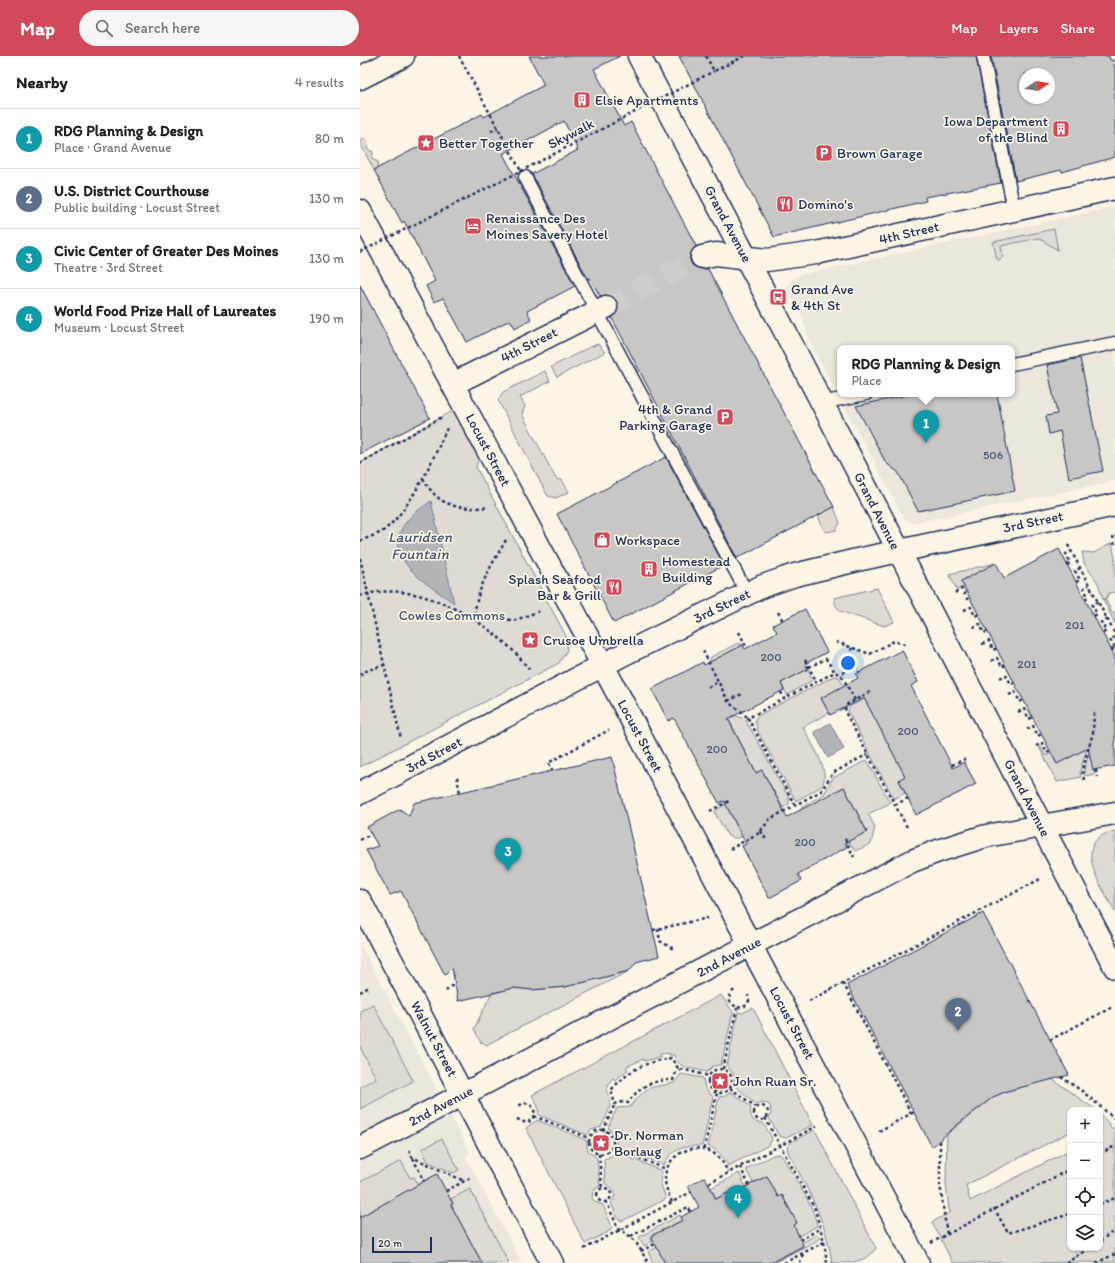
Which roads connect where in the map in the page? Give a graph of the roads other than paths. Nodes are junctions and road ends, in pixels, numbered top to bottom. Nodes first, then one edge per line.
1 (403, 56) edge
2 (639, 56) edge
3 (983, 56) edge
4 (360, 78) edge
5 (523, 174) road end
6 (1115, 188) edge
7 (1014, 210) junction
8 (360, 211) edge
9 (702, 257) tunnel mouth
10 (746, 258) junction
11 (601, 309) junction
12 (1115, 343) edge
13 (1015, 363) edge
14 (453, 384) junction
15 (851, 397) edge
16 (822, 403) junction
17 (1115, 505) edge
18 (898, 551) junction
19 (747, 593) junction
20 (603, 666) junction
21 (360, 793) edge
22 (1115, 813) edge
23 (1042, 826) junction
24 (360, 901) edge
25 (751, 945) junction
26 (1115, 967) edge
27 (463, 1094) junction
28 (360, 1148) edge
29 (921, 1255) edge
30 (552, 1263) edge

1 - 4 main road
2 - 10 main road, Grand Avenue
3 - 7 lane
5 - 11 lane
6 - 7 main road, 4th Street
7 - 10 main road, 4th Street
8 - 14 main road, Locust Street
9 - 10 main road, 4th Street
10 - 16 main road, Grand Avenue
11 - 14 main road, 4th Street
11 - 19 lane
12 - 13 lane
14 - 20 main road, Locust Street
15 - 16 lane
16 - 18 main road, Grand Avenue
17 - 18 main road, 3rd Street
18 - 19 main road, 3rd Street
18 - 23 main road, Grand Avenue
19 - 20 main road, 3rd Street
20 - 21 main road, 3rd Street
20 - 25 main road, Locust Street
22 - 23 main road, 2nd Avenue
23 - 25 main road, 2nd Avenue
23 - 26 main road, Grand Avenue
24 - 27 main road, Walnut Street
25 - 27 main road, 2nd Avenue
25 - 29 main road, Locust Street
27 - 28 main road, 2nd Avenue
27 - 30 main road, Walnut Street

